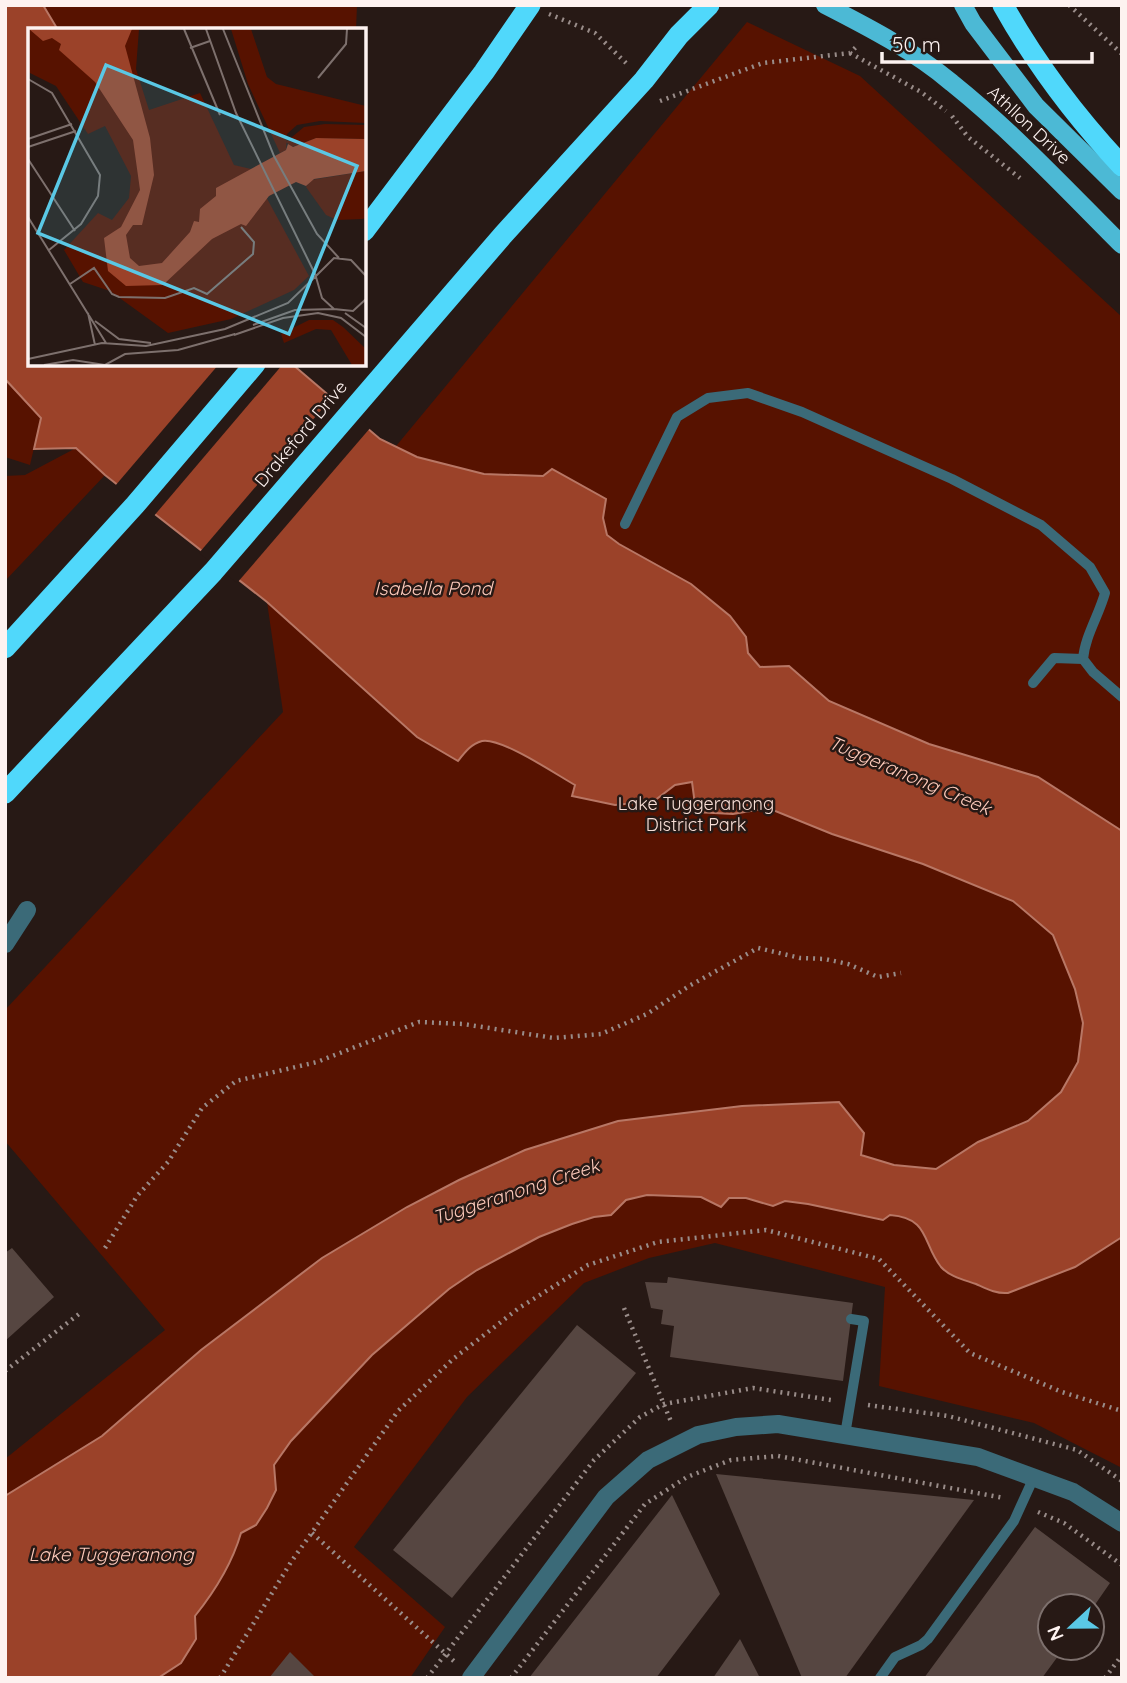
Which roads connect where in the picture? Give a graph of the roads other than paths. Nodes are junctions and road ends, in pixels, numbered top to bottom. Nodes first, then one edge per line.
1 (709, 5) edge
2 (825, 5) edge
3 (962, 5) edge
4 (1003, 5) edge
5 (530, 6) edge
6 (1122, 166) edge
7 (1122, 191) edge
8 (366, 228) edge
9 (1122, 245) edge
10 (253, 366) edge
11 (625, 524) dead end
12 (5, 648) edge
13 (1083, 659) junction
14 (1033, 683) dead end
15 (1122, 696) edge
16 (5, 793) edge
17 (27, 910) dead end
18 (5, 944) edge
19 (851, 1319) dead end
20 (845, 1435) junction
21 (1034, 1477) junction
22 (1122, 1523) edge
23 (471, 1677) edge
24 (880, 1678) edge

1 - 16 highway, Drakeford Drive
2 - 9 main road, Athllon Drive
3 - 7 main road, Athllon Drive
4 - 6 highway
5 - 8 highway
10 - 12 highway
11 - 13 lane
13 - 14 lane
13 - 15 lane
17 - 18 street
19 - 20 lane
20 - 21 street
20 - 23 street
21 - 22 street
21 - 24 lane

